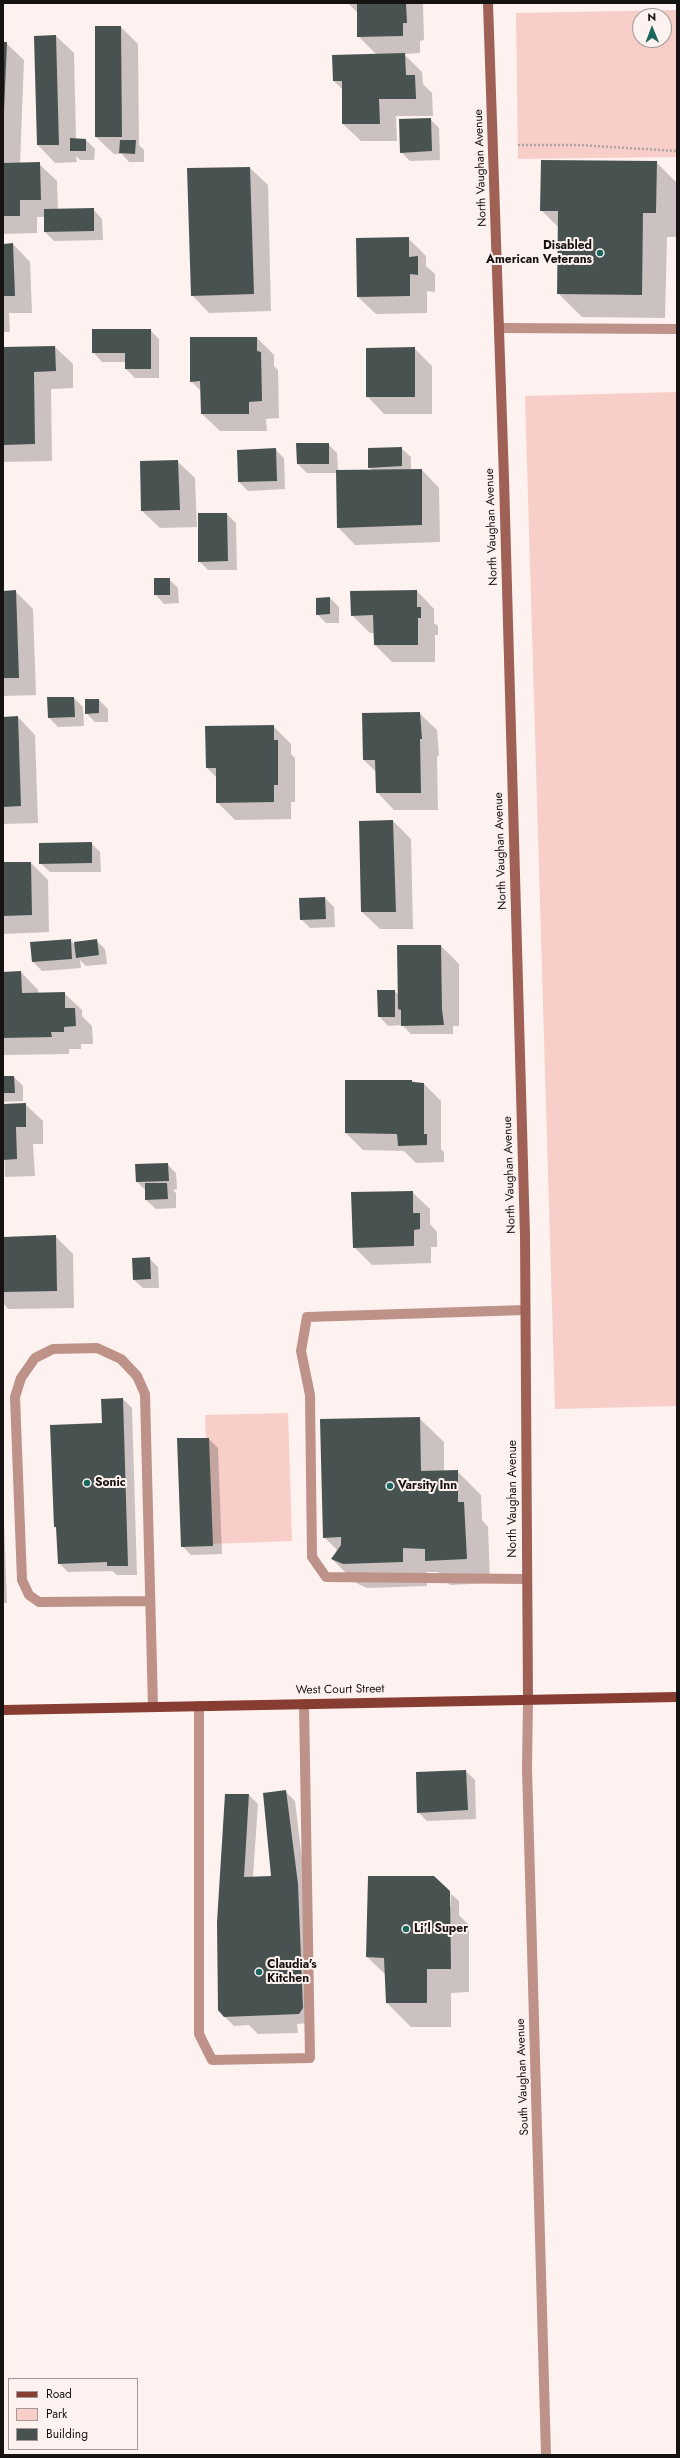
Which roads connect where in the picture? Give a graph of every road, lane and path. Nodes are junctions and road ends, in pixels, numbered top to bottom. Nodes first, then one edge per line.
1 (488, 3) edge
2 (493, 145) junction
3 (677, 151) edge
4 (499, 328) junction
5 (677, 329) edge
6 (525, 1310) junction
7 (526, 1578) junction
8 (150, 1601) junction
9 (677, 1697) edge
10 (528, 1699) junction
11 (304, 1704) junction
12 (199, 1706) junction
13 (153, 1707) junction
14 (3, 1710) edge
15 (546, 2455) edge

1 - 2 street, North Vaughan Avenue
2 - 3 path
2 - 4 street, North Vaughan Avenue
4 - 5 street
4 - 6 street, North Vaughan Avenue
6 - 7 street, North Vaughan Avenue
6 - 7 street
7 - 10 street, North Vaughan Avenue
8 - 8 street
8 - 13 street
9 - 10 main road, West Court Street
10 - 11 main road, West Court Street
10 - 15 street, South Vaughan Avenue
11 - 12 main road, West Court Street
11 - 12 street
12 - 13 main road, West Court Street
13 - 14 main road, West Court Street

